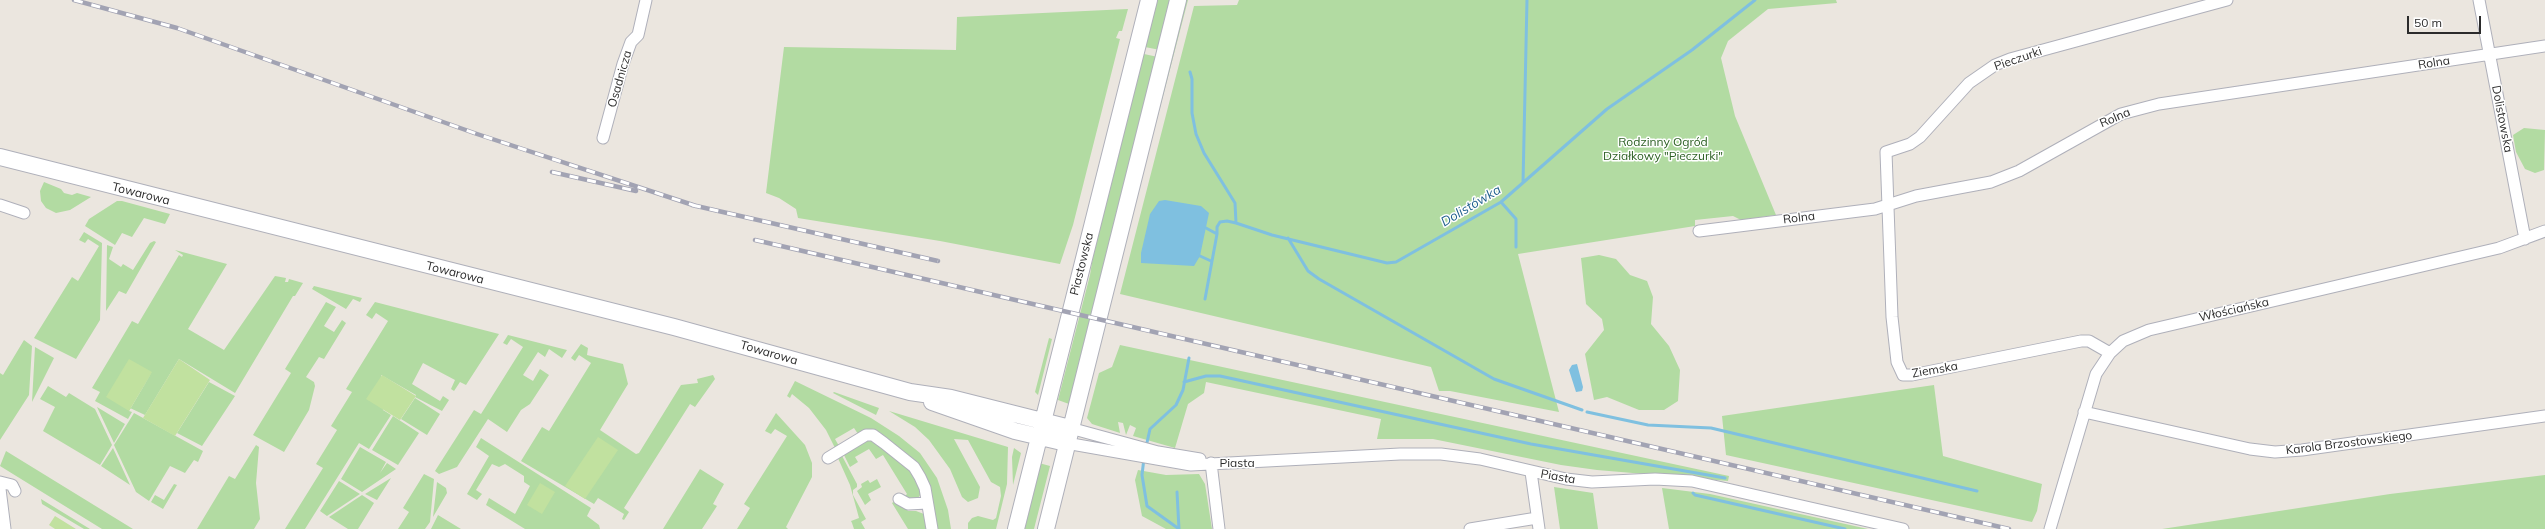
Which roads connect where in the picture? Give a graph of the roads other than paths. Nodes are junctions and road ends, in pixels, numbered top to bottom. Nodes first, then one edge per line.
1 (646, 0) edge
2 (1149, 0) edge
3 (1178, 0) edge
4 (2227, 0) edge
5 (2479, 0) edge
6 (2545, 46) edge
7 (2490, 55) junction
8 (603, 138) dead end
9 (0, 157) edge
10 (1890, 204) junction
11 (0, 205) edge
12 (24, 213) dead end
13 (1699, 231) dead end
14 (2545, 231) edge
15 (2525, 239) junction
16 (2110, 352) junction
17 (2084, 412) junction
18 (990, 415) junction
19 (2545, 416) edge
20 (1043, 421) junction
21 (1068, 436) junction
22 (1039, 437) junction
23 (1135, 451) junction
24 (828, 458) dead end
25 (1211, 463) junction
26 (1531, 472) junction
27 (0, 482) edge
28 (0, 489) edge
29 (15, 491) dead end
30 (899, 499) dead end
31 (926, 503) junction
32 (1538, 524) edge
33 (1518, 525) edge
34 (5, 529) edge
35 (932, 529) edge
36 (1016, 529) edge
37 (1046, 529) edge
38 (1219, 529) edge
39 (1470, 529) edge
40 (1903, 529) edge
41 (2050, 529) edge

1 - 8 street, Osadnicza
2 - 20 main road, Piastowska
3 - 21 main road
4 - 10 street, Pieczurki
5 - 7 street, Dolistowska
6 - 7 street, Rolna
7 - 10 street, Rolna
7 - 15 street, Dolistowska
9 - 18 main road, Towarowa
10 - 13 street, Rolna
10 - 16 street, Ziemska
11 - 12 street
14 - 15 street, Włościańska
15 - 16 street, Włościańska
16 - 17 street, Włościańska
17 - 19 street, Karola Brzostowskiego
17 - 41 street, Włościańska
18 - 20 main road, Towarowa
18 - 22 main road, Towarowa
20 - 21 main road, Towarowa
20 - 22 main road, Piastowska
21 - 22 main road, Towarowa
21 - 23 street, Piasta
21 - 23 street, Piasta
21 - 37 main road
22 - 36 main road, Piastowska
23 - 25 street, Piasta
24 - 31 street
25 - 26 street, Piasta
25 - 38 street
26 - 32 street
26 - 40 street, Piasta
27 - 29 street
28 - 34 street
30 - 31 street
31 - 35 street
32 - 33 street
33 - 39 street

